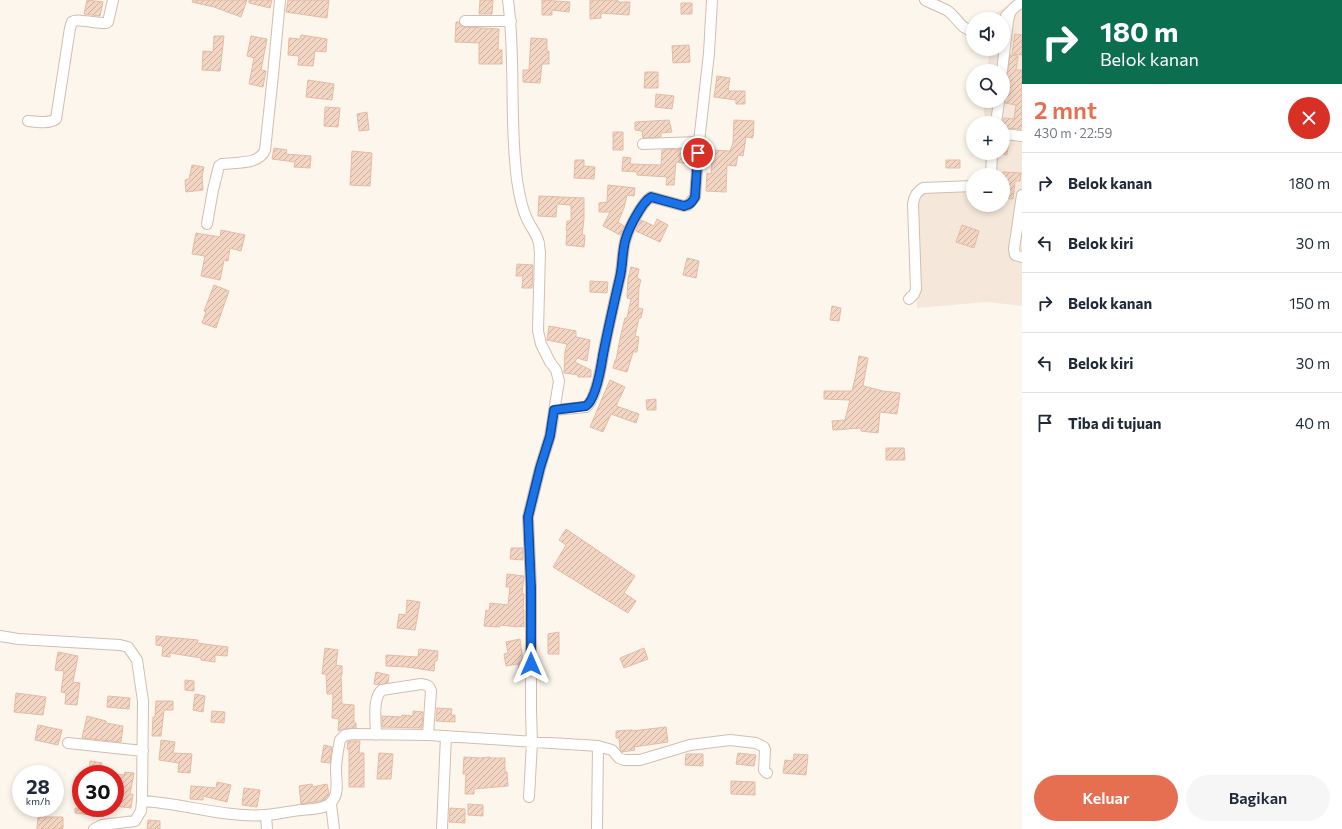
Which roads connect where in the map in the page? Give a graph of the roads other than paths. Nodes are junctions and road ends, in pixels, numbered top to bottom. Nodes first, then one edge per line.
1 (113, 0) edge
2 (280, 0) edge
3 (508, 0) edge
4 (712, 0) edge
5 (924, 0) edge
6 (1022, 2) edge
7 (1010, 12) edge
8 (465, 21) dead end
9 (511, 21) junction
10 (966, 30) edge
11 (28, 122) dead end
12 (1010, 135) edge
13 (1022, 136) edge
14 (699, 142) junction
15 (643, 144) dead end
16 (966, 186) edge
17 (1022, 195) edge
18 (207, 224) dead end
19 (1022, 257) edge
20 (909, 299) dead end
21 (554, 410) junction
22 (0, 636) edge
23 (376, 734) junction
24 (428, 735) junction
25 (446, 736) junction
26 (532, 742) junction
27 (68, 744) dead end
28 (598, 746) junction
29 (143, 751) junction
30 (767, 773) dead end
31 (529, 796) dead end
32 (142, 801) junction
33 (331, 804) junction
34 (266, 815) junction
35 (94, 829) edge
36 (267, 829) edge
37 (334, 829) edge
38 (442, 829) edge
39 (597, 829) edge

1 - 11 street
2 - 18 street
3 - 9 street
4 - 14 street
5 - 10 street
6 - 7 street
8 - 9 street
9 - 21 street
12 - 13 street
14 - 15 street
14 - 21 street
16 - 20 street
17 - 19 street
21 - 26 street
22 - 29 street
23 - 24 street
23 - 24 street
23 - 33 street
24 - 25 street
25 - 26 street
25 - 38 street
26 - 28 street
26 - 31 street
27 - 29 street
28 - 30 street
28 - 39 street
29 - 32 street
32 - 34 street
32 - 35 street
33 - 34 street
33 - 37 street
34 - 36 street

